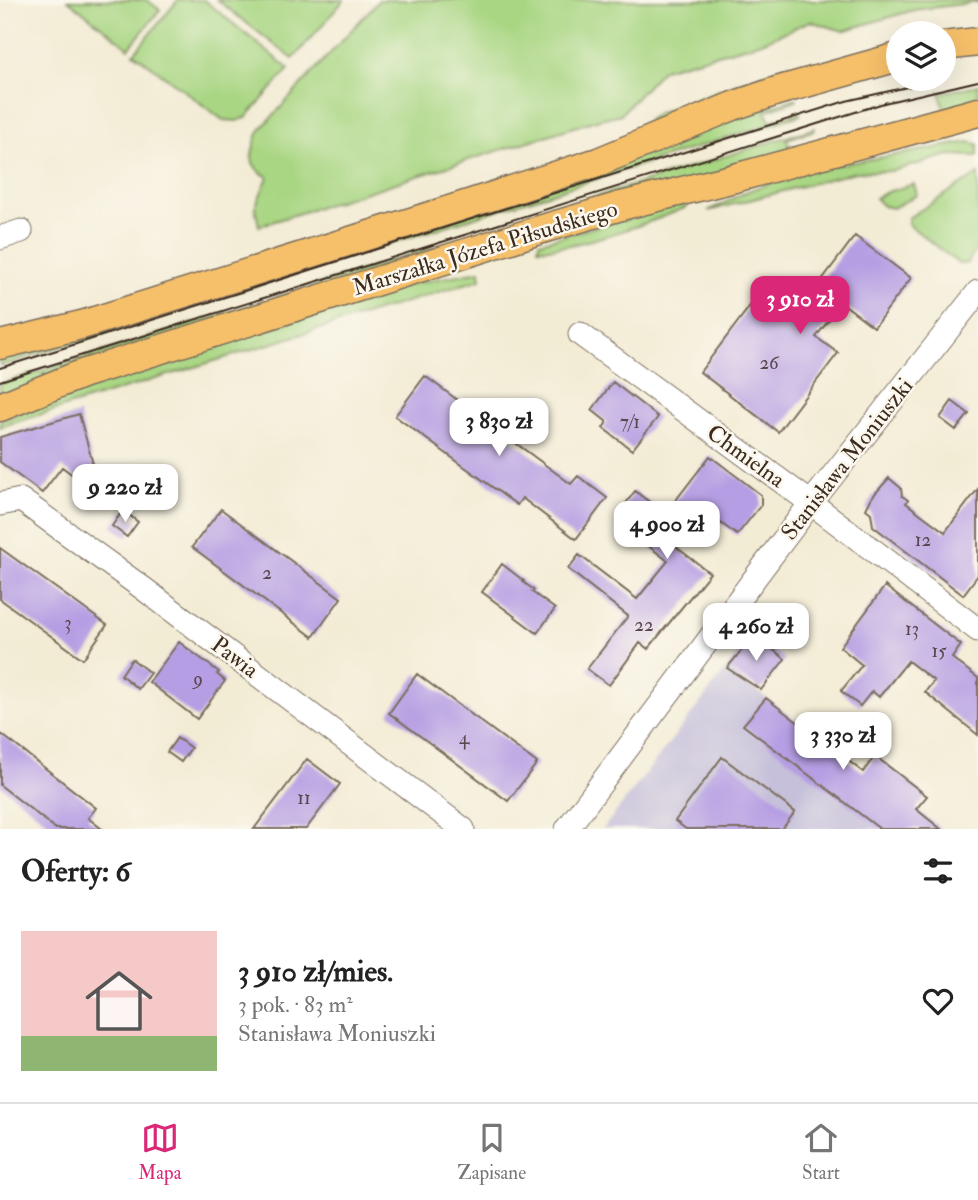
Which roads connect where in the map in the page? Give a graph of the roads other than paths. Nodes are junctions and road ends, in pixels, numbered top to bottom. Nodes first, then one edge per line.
1 (978, 42) edge
2 (956, 45) edge
3 (886, 61) edge
4 (974, 117) edge
5 (978, 292) edge
6 (580, 334) dead end
7 (0, 345) edge
8 (0, 407) edge
9 (811, 503) junction
10 (0, 504) edge
11 (978, 630) edge
12 (463, 829) edge
13 (567, 829) edge

1 - 2 main road
3 - 7 main road, Marszałka Józefa Piłsudskiego
4 - 8 main road, Marszałka Józefa Piłsudskiego
5 - 9 street, Stanisława Moniuszki
6 - 9 street, Chmielna
9 - 11 street, Chmielna
9 - 13 street, Stanisława Moniuszki
10 - 12 street, Pawia

